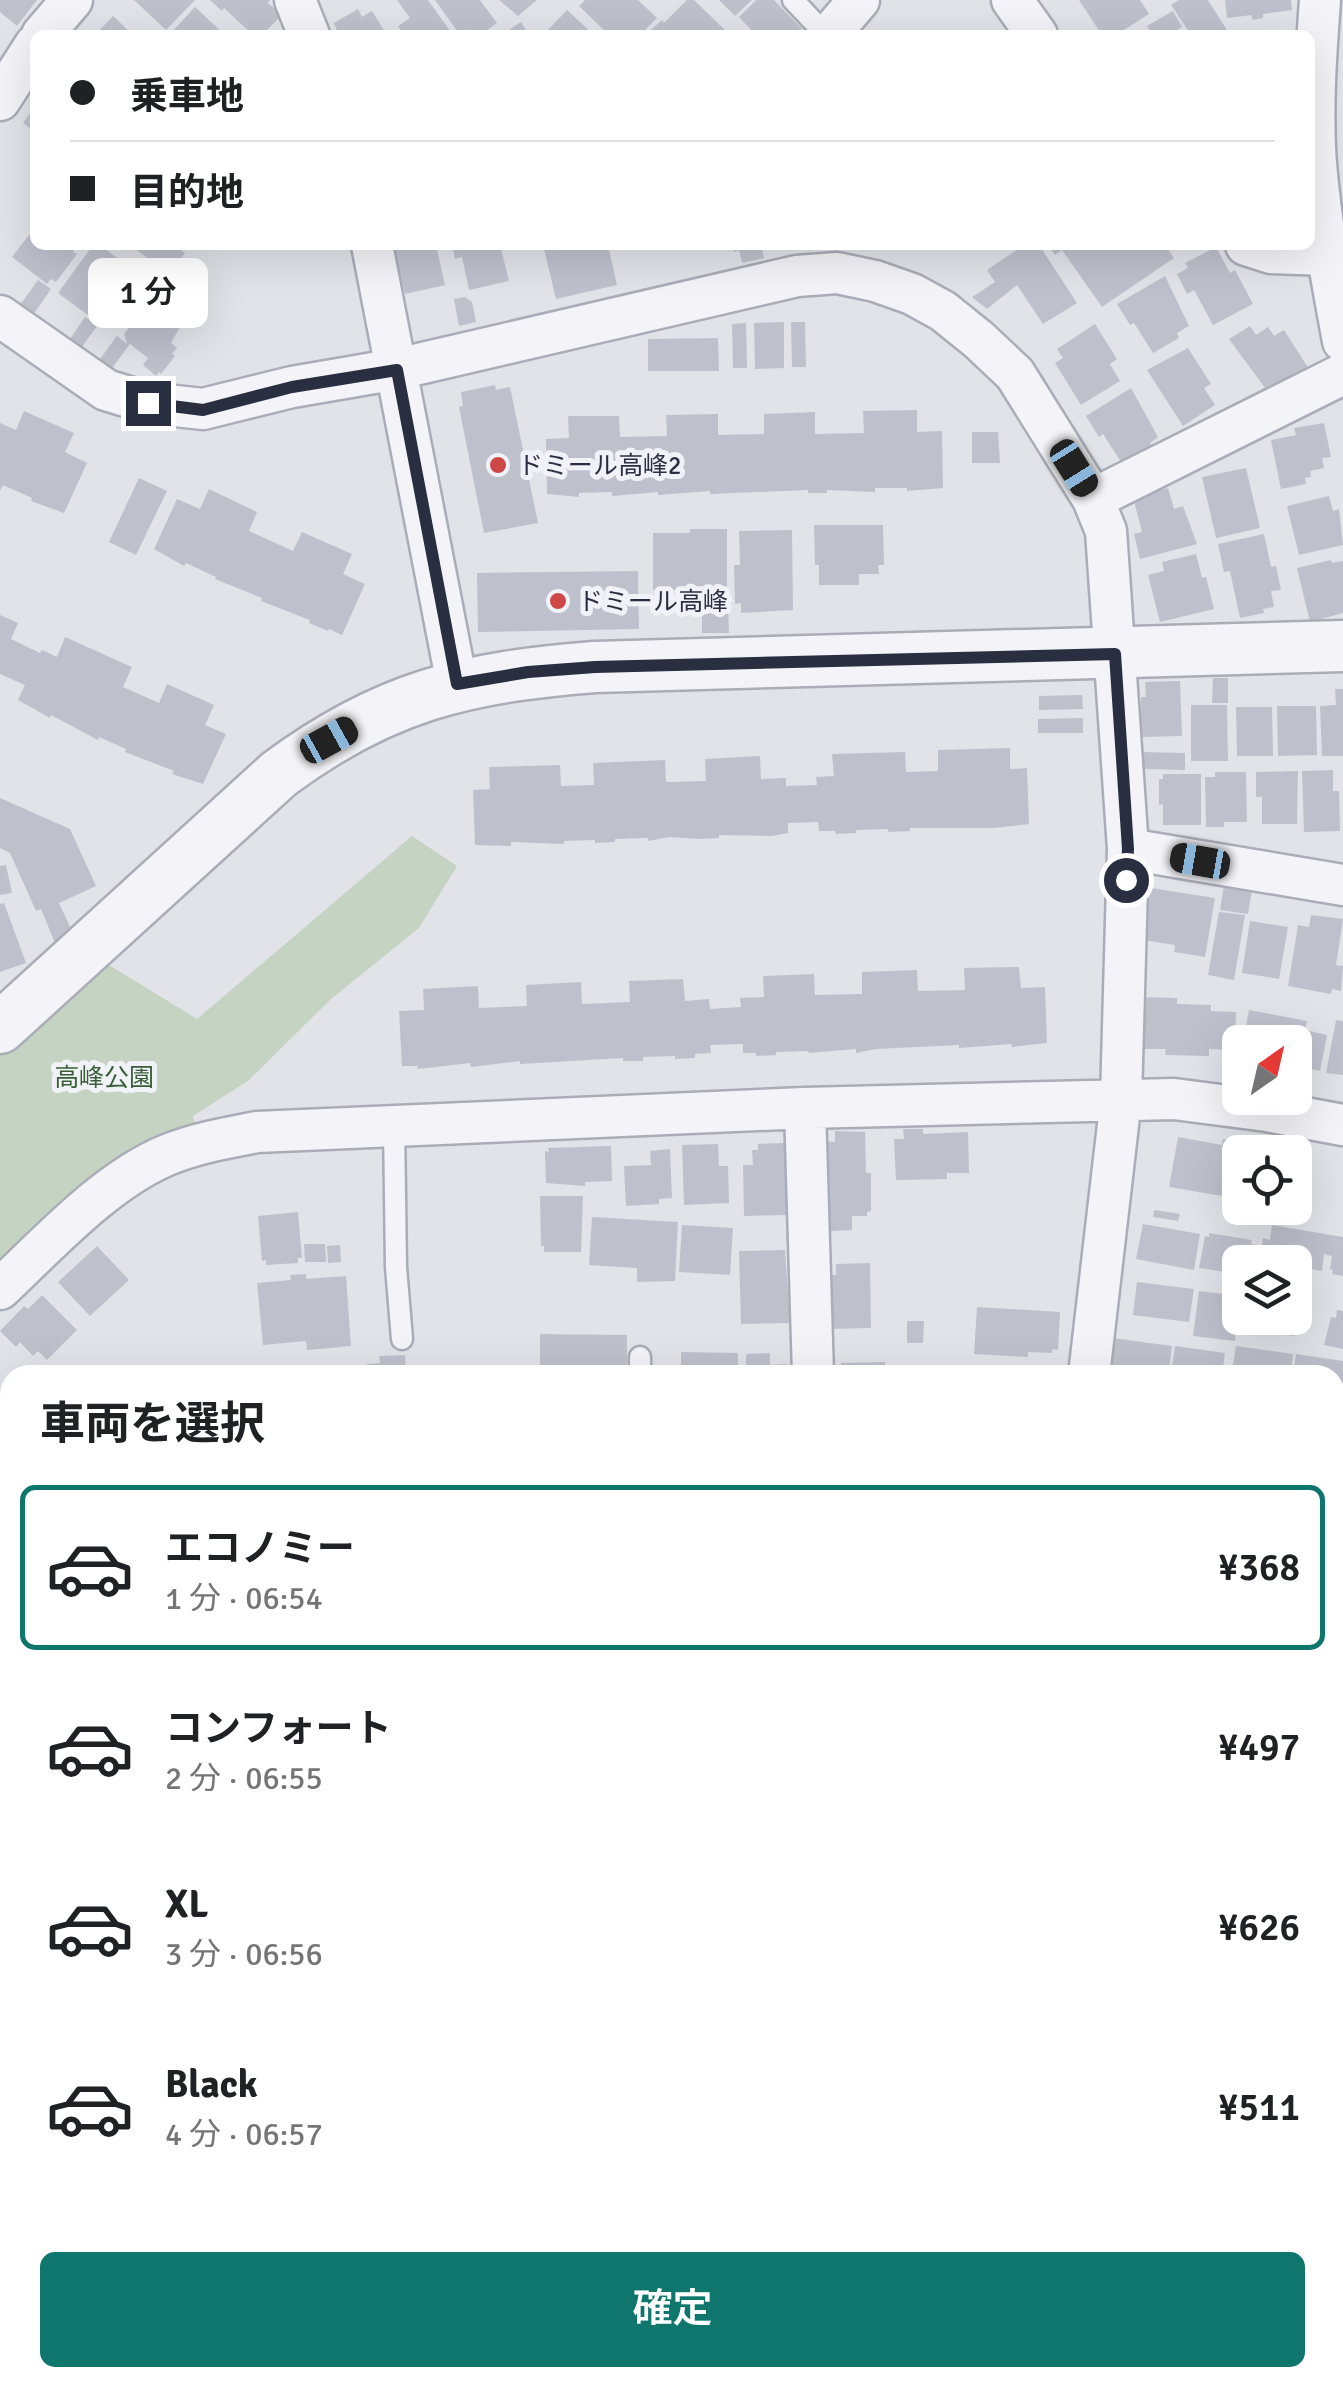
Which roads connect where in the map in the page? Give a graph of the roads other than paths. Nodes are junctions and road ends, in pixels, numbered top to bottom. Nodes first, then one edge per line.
1 (72, 0) edge
2 (792, 0) edge
3 (859, 0) edge
4 (1012, 0) edge
5 (1320, 0) edge
6 (46, 30) edge
7 (823, 30) edge
8 (832, 30) edge
9 (1033, 30) edge
10 (30, 53) edge
11 (1315, 88) edge
12 (0, 100) edge
13 (1315, 134) edge
14 (373, 250) edge
15 (1262, 250) edge
16 (1327, 256) junction
17 (0, 316) edge
18 (1343, 341) edge
19 (397, 370) junction
20 (1343, 374) edge
21 (1093, 499) junction
22 (1343, 646) edge
23 (1115, 654) junction
24 (457, 684) junction
25 (1128, 849) junction
26 (1343, 885) edge
27 (0, 1028) edge
28 (1121, 1100) junction
29 (805, 1108) junction
30 (394, 1124) junction
31 (1343, 1125) edge
32 (0, 1289) edge
33 (402, 1340) dead end
34 (812, 1365) edge
35 (1090, 1365) edge

1 - 6 street
2 - 7 lane
3 - 8 street
4 - 9 street
5 - 11 street
10 - 12 street
13 - 16 street
14 - 19 street
15 - 16 street
16 - 18 street
17 - 19 street
19 - 21 street
19 - 24 street
20 - 21 street
21 - 23 street
22 - 23 street
23 - 24 street
23 - 25 street
24 - 27 street
25 - 26 street
25 - 28 street
28 - 29 street
28 - 31 street
28 - 35 street
29 - 30 street
29 - 34 street
30 - 32 street
30 - 33 lane

